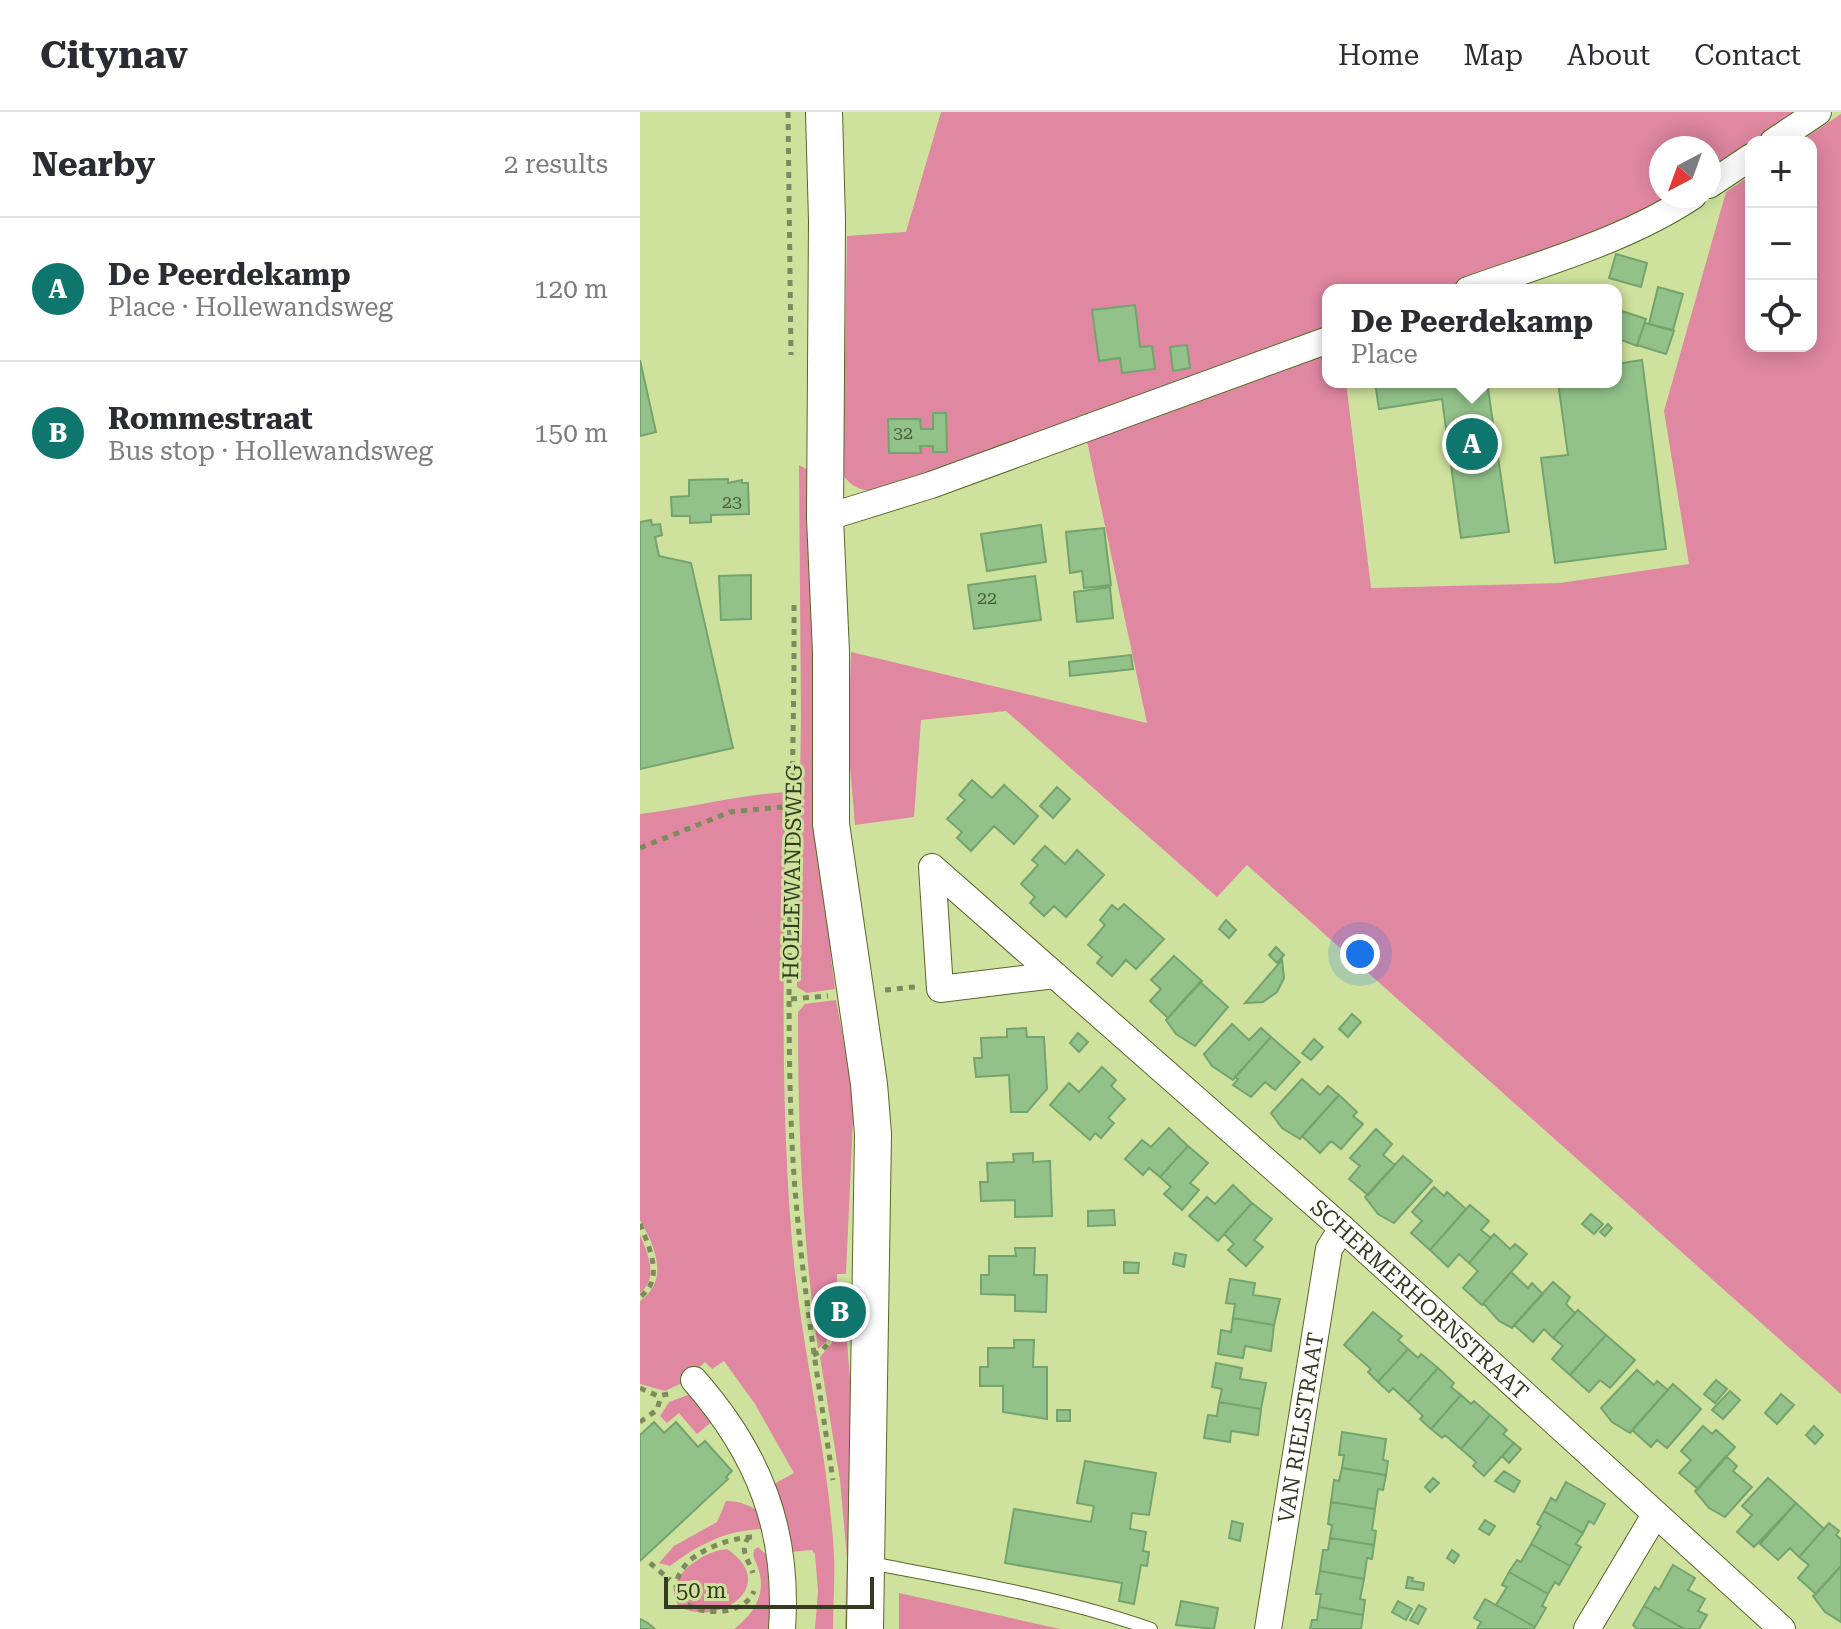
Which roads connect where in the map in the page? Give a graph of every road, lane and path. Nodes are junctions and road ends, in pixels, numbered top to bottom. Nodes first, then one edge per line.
1 (788, 112) edge
2 (824, 112) edge
3 (1818, 112) edge
4 (1782, 136) edge
5 (1745, 161) edge
6 (1721, 177) edge
7 (1674, 208) edge
8 (1484, 284) edge
9 (1322, 342) edge
10 (792, 361) dead end
11 (825, 518) junction
12 (794, 603) dead end
13 (792, 806) junction
14 (640, 848) edge
15 (1055, 975) junction
16 (640, 1224) edge
17 (1342, 1228) junction
18 (640, 1297) edge
19 (842, 1325) dead end
20 (813, 1355) junction
21 (694, 1380) dead end
22 (661, 1396) dead end
23 (640, 1422) edge
24 (835, 1494) dead end
25 (1655, 1515) junction
26 (777, 1534) junction
27 (749, 1537) junction
28 (866, 1562) junction
29 (650, 1563) dead end
30 (670, 1580) junction
31 (667, 1592) dead end
32 (741, 1616) dead end
33 (782, 1629) edge
34 (865, 1629) edge
35 (1151, 1629) edge
36 (1268, 1629) edge
37 (1587, 1629) edge
38 (1782, 1629) edge

1 - 10 path
2 - 11 main road, HOLLEWANDSWEG
3 - 4 street
5 - 6 street
7 - 8 street
9 - 11 street
11 - 28 main road, HOLLEWANDSWEG
12 - 13 path, HOLLEWANDSWEG
13 - 14 path
13 - 20 path, HOLLEWANDSWEG
15 - 15 street, SCHERMERHORNSTRAAT
15 - 17 street, SCHERMERHORNSTRAAT
16 - 18 path
17 - 25 street, SCHERMERHORNSTRAAT
17 - 36 street, VAN RIELSTRAAT
19 - 20 path
20 - 24 path, HOLLEWANDSWEG
21 - 26 street
22 - 23 path
25 - 37 street
25 - 38 street, SCHERMERHORNSTRAAT
26 - 27 path
26 - 33 street
27 - 30 path
27 - 32 path
28 - 34 main road, HOLLEWANDSWEG
28 - 35 lane
29 - 30 path
30 - 31 path

